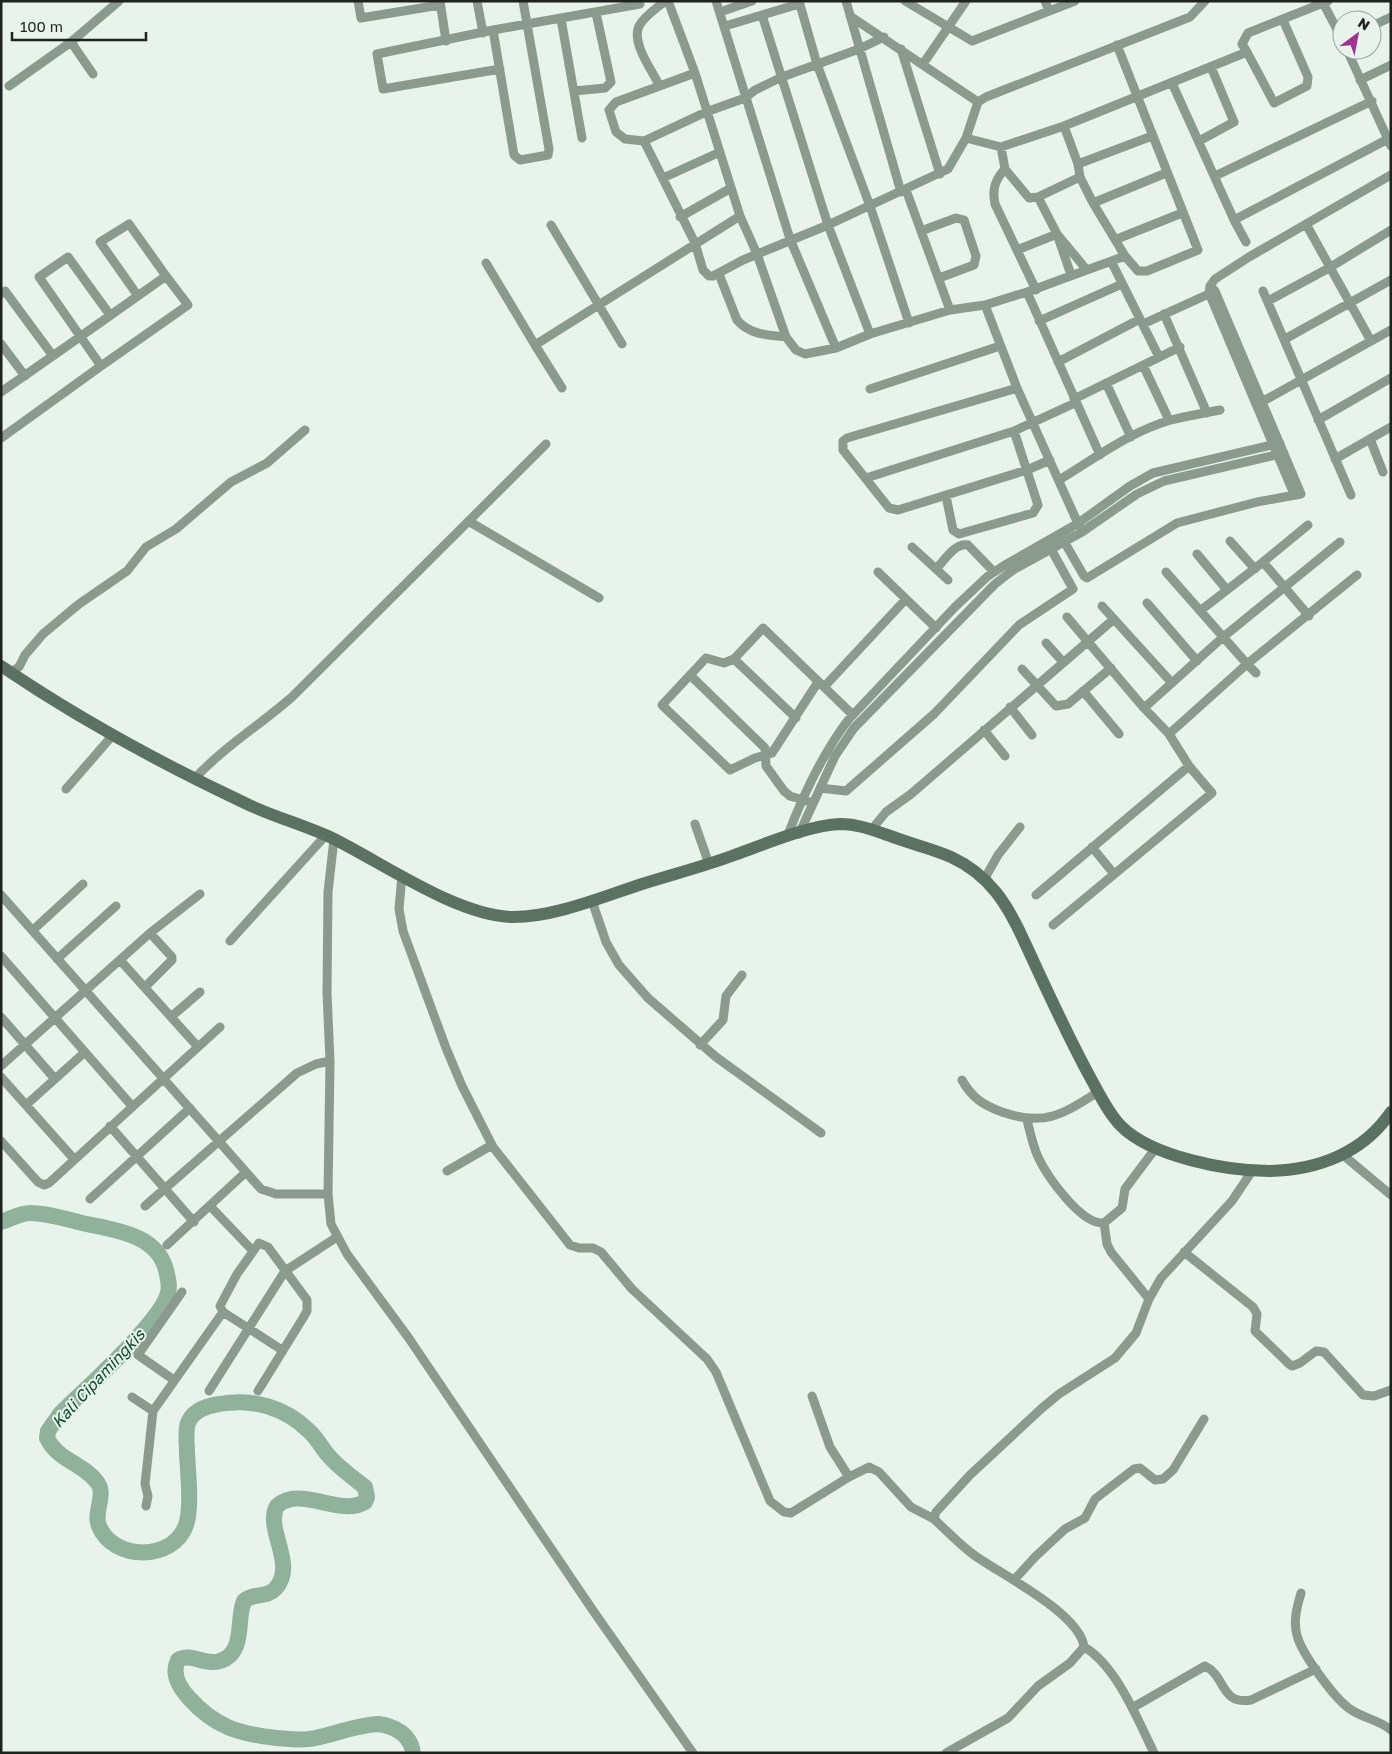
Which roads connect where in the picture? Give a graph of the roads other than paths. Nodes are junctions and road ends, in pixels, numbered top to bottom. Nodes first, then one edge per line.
1 (118, 1) edge
2 (358, 1) edge
3 (477, 1) edge
4 (523, 1) edge
5 (639, 1) edge
6 (667, 1) edge
7 (716, 1) edge
8 (752, 1) edge
9 (846, 1) edge
10 (905, 1) edge
11 (966, 1) edge
12 (1045, 1) edge
13 (1075, 1) edge
14 (1205, 1) edge
15 (799, 2) edge
16 (1324, 2) edge
17 (440, 3) edge
18 (596, 12) junction
19 (720, 12) junction
20 (1049, 12) junction
21 (762, 14) junction
22 (850, 16) junction
23 (1332, 18) edge
24 (561, 19) junction
25 (1283, 20) junction
26 (528, 25) junction
27 (725, 26) junction
28 (949, 28) junction
29 (493, 30) junction
30 (483, 33) junction
31 (884, 38) junction
32 (446, 41) junction
33 (71, 42) junction
34 (1117, 45) junction
35 (859, 49) junction
36 (901, 49) junction
37 (1247, 52) junction
38 (1351, 60) edge
39 (817, 64) junction
40 (923, 64) junction
41 (1391, 65) edge
42 (1211, 68) junction
43 (500, 69) junction
44 (695, 73) junction
45 (93, 74) dead end
46 (782, 77) junction
47 (1360, 80) junction
48 (1172, 83) junction
49 (659, 85) junction
50 (9, 86) dead end
51 (574, 91) junction
52 (1137, 97) junction
53 (745, 98) junction
54 (1372, 101) junction
55 (978, 102) junction
56 (706, 112) junction
57 (1064, 126) junction
58 (1152, 136) junction
59 (582, 138) dead end
60 (966, 138) junction
61 (644, 141) junction
62 (1199, 141) junction
63 (1390, 143) edge
64 (1001, 147) junction
65 (720, 152) junction
66 (1078, 164) junction
67 (1005, 169) junction
68 (1166, 173) junction
69 (940, 174) junction
70 (1391, 175) edge
71 (1215, 176) junction
72 (1080, 177) junction
73 (662, 178) junction
74 (731, 188) junction
75 (904, 191) junction
76 (1038, 197) junction
77 (1093, 203) junction
78 (870, 206) junction
79 (1182, 213) junction
80 (740, 216) junction
81 (680, 217) junction
82 (1234, 220) junction
83 (1306, 224) junction
84 (551, 225) dead end
85 (828, 225) junction
86 (1391, 230) edge
87 (921, 231) junction
88 (1057, 234) junction
89 (790, 239) junction
90 (1116, 239) junction
91 (1246, 242) dead end
92 (695, 243) junction
93 (1017, 250) junction
94 (757, 254) junction
95 (1125, 256) junction
96 (1111, 261) junction
97 (486, 263) dead end
98 (1329, 268) junction
99 (1086, 269) junction
100 (719, 274) junction
101 (1072, 275) junction
102 (166, 276) junction
103 (939, 278) junction
104 (1391, 280) edge
105 (1122, 284) junction
106 (1211, 290) junction
107 (1032, 291) junction
108 (1263, 291) dead end
109 (1, 294) edge
110 (138, 296) junction
111 (1268, 301) junction
112 (599, 304) junction
113 (1350, 304) junction
114 (985, 305) junction
115 (950, 310) junction
116 (1164, 314) junction
117 (110, 315) junction
118 (1040, 321) junction
119 (1141, 322) junction
120 (909, 323) junction
121 (1391, 330) edge
122 (870, 334) junction
123 (81, 336) junction
124 (786, 337) junction
125 (1285, 339) junction
126 (1371, 341) junction
127 (1, 344) edge
128 (622, 344) dead end
129 (535, 345) junction
130 (1000, 346) junction
131 (1180, 347) junction
132 (836, 348) junction
133 (53, 356) junction
134 (1159, 357) junction
135 (1058, 362) junction
136 (1143, 365) junction
137 (101, 366) junction
138 (25, 376) junction
139 (1391, 378) edge
140 (1302, 381) junction
141 (1106, 383) junction
142 (562, 388) dead end
143 (1017, 388) junction
144 (870, 389) dead end
145 (1, 392) edge
146 (1075, 401) junction
147 (1259, 404) junction
148 (1220, 410) dead end
149 (1207, 413) junction
150 (1169, 420) junction
151 (1318, 420) junction
152 (1033, 421) junction
153 (1391, 427) edge
154 (305, 430) dead end
155 (1014, 431) junction
156 (1131, 437) junction
157 (1, 438) edge
158 (1370, 439) junction
159 (546, 444) dead end
160 (1278, 449) junction
161 (1100, 455) junction
162 (1335, 459) junction
163 (1050, 460) junction
164 (1026, 470) junction
165 (1383, 472) dead end
166 (866, 478) junction
167 (1059, 480) junction
168 (1351, 495) dead end
169 (946, 496) junction
170 (470, 522) junction
171 (1308, 525) dead end
172 (1080, 528) junction
173 (1061, 538) junction
174 (1230, 541) dead end
175 (1340, 542) dead end
176 (912, 547) dead end
177 (1051, 549) junction
178 (1197, 554) dead end
179 (1263, 562) junction
180 (936, 569) junction
181 (1255, 569) junction
182 (878, 572) dead end
183 (994, 572) junction
184 (1166, 572) dead end
185 (1357, 575) dead end
186 (948, 580) dead end
187 (1286, 587) junction
188 (1227, 590) junction
189 (599, 598) dead end
190 (906, 599) junction
191 (1147, 603) dead end
192 (1102, 606) dead end
193 (1200, 611) junction
194 (1309, 616) junction
195 (1067, 617) dead end
196 (1114, 619) junction
197 (936, 628) junction
198 (1222, 638) junction
199 (1088, 640) junction
200 (1046, 643) dead end
201 (734, 659) junction
202 (1197, 661) junction
203 (1062, 662) junction
204 (1247, 664) junction
205 (10, 668) edge
206 (1111, 668) junction
207 (1022, 669) dead end
208 (1256, 673) dead end
209 (690, 675) junction
210 (1172, 683) junction
211 (821, 684) junction
212 (1036, 684) junction
213 (1083, 691) junction
214 (1010, 706) junction
215 (1144, 708) junction
216 (853, 715) junction
217 (796, 718) junction
218 (984, 730) junction
219 (1119, 734) dead end
220 (1169, 734) junction
221 (1032, 735) dead end
222 (112, 736) junction
223 (766, 756) junction
224 (1005, 756) dead end
225 (1189, 766) junction
226 (198, 775) junction
227 (820, 788) junction
228 (66, 789) dead end
229 (803, 799) junction
230 (812, 804) junction
231 (695, 824) dead end
232 (874, 826) junction
233 (1020, 827) dead end
234 (793, 835) junction
235 (330, 837) junction
236 (1092, 847) junction
237 (708, 861) junction
238 (987, 873) junction
239 (1114, 874) junction
240 (402, 875) junction
241 (83, 884) dead end
242 (200, 894) dead end
243 (1036, 895) dead end
244 (3, 899) edge
245 (592, 901) junction
246 (116, 906) dead end
247 (1052, 925) dead end
248 (33, 930) junction
249 (150, 933) junction
250 (230, 941) dead end
251 (1, 956) edge
252 (57, 959) junction
253 (120, 960) junction
254 (742, 976) dead end
255 (145, 987) junction
256 (85, 989) junction
257 (200, 992) dead end
258 (1, 1017) edge
259 (54, 1017) junction
260 (171, 1017) junction
261 (220, 1028) dead end
262 (25, 1045) junction
263 (700, 1045) junction
264 (198, 1048) junction
265 (86, 1052) junction
266 (330, 1061) junction
267 (1, 1066) edge
268 (1, 1078) edge
269 (164, 1078) junction
270 (55, 1079) junction
271 (962, 1080) dead end
272 (1098, 1092) junction
273 (26, 1105) junction
274 (132, 1106) junction
275 (190, 1108) junction
276 (1391, 1112) edge
277 (1027, 1120) junction
278 (110, 1126) junction
279 (822, 1133) dead end
280 (1, 1141) edge
281 (220, 1142) junction
282 (492, 1146) junction
283 (1155, 1149) junction
284 (1343, 1155) junction
285 (137, 1157) junction
286 (74, 1159) junction
287 (447, 1171) dead end
288 (1252, 1171) junction
289 (246, 1172) junction
290 (165, 1189) junction
291 (328, 1194) junction
292 (1391, 1195) edge
293 (90, 1199) dead end
294 (145, 1206) dead end
295 (210, 1206) junction
296 (194, 1222) junction
297 (1104, 1223) junction
298 (337, 1237) junction
299 (167, 1245) dead end
300 (252, 1250) junction
301 (1184, 1252) junction
302 (285, 1271) junction
303 (182, 1292) dead end
304 (1149, 1299) junction
305 (223, 1312) junction
306 (247, 1328) junction
307 (282, 1350) junction
308 (174, 1380) junction
309 (1391, 1390) edge
310 (209, 1391) dead end
311 (258, 1391) dead end
312 (812, 1396) dead end
313 (132, 1397) dead end
314 (153, 1411) junction
315 (1204, 1419) dead end
316 (848, 1477) junction
317 (146, 1506) dead end
318 (934, 1519) junction
319 (1014, 1580) junction
320 (1301, 1593) dead end
321 (1084, 1647) junction
322 (1316, 1669) junction
323 (1132, 1708) junction
324 (1391, 1730) edge
325 (693, 1753) edge
326 (946, 1753) edge
327 (1154, 1753) edge

1 - 33 street
2 - 17 street
3 - 30 street
4 - 26 street
5 - 18 street
6 - 44 street
6 - 49 street
7 - 19 street
8 - 19 street
9 - 22 street
10 - 28 street
11 - 28 street
12 - 20 street
13 - 20 street
14 - 34 street
15 - 21 street
15 - 39 street
16 - 23 street
16 - 25 street
17 - 32 street
18 - 24 street
18 - 51 street
19 - 27 street
20 - 28 street
21 - 27 street
21 - 46 street
22 - 31 street
22 - 35 street
24 - 26 street
24 - 51 street
25 - 37 street
25 - 37 street
26 - 29 street
26 - 43 street
27 - 53 street
28 - 40 street
29 - 30 street
29 - 43 street
30 - 32 street
31 - 35 street
31 - 36 street
32 - 43 street
33 - 45 street
33 - 50 street
34 - 52 street
34 - 55 street
35 - 39 street
35 - 75 street
36 - 40 street
36 - 69 street
37 - 42 street
38 - 47 street
39 - 46 street
39 - 78 street
40 - 55 street
41 - 47 street
42 - 48 street
42 - 62 street
44 - 49 street
44 - 56 street
46 - 53 street
46 - 85 street
47 - 54 street
48 - 52 street
48 - 62 street
49 - 61 street
51 - 59 street
52 - 57 street
52 - 58 street
53 - 56 street
53 - 89 street
54 - 63 street
54 - 71 street
55 - 60 street
56 - 61 street
56 - 65 street
57 - 64 street
57 - 66 street
58 - 66 street
58 - 68 street
60 - 64 street
60 - 69 street
61 - 73 street
62 - 71 street
63 - 82 street
64 - 67 street
65 - 73 street
65 - 74 street
66 - 72 street
67 - 76 street
67 - 93 street
68 - 77 street
68 - 79 street
69 - 75 street
70 - 83 street
71 - 82 street
72 - 76 street
72 - 77 street
73 - 81 street
74 - 80 street
74 - 81 street
75 - 78 street
75 - 87 street
76 - 88 street
77 - 90 street
78 - 85 street
78 - 120 street
79 - 90 street
79 - 95 street
80 - 92 street
80 - 94 street
81 - 92 street
82 - 91 street
83 - 98 street
83 - 106 street
84 - 112 street
85 - 89 street
85 - 122 street
86 - 98 street
87 - 103 street
87 - 103 street
88 - 93 street
88 - 99 street
88 - 101 street
89 - 94 street
89 - 132 street
90 - 95 street
92 - 100 street
92 - 112 street
93 - 107 street
94 - 100 street
94 - 124 street
95 - 96 street
96 - 99 street
96 - 105 street
97 - 129 street
98 - 111 street
98 - 113 street
99 - 101 street
100 - 124 street
101 - 107 street
102 - 110 street
102 - 110 street
102 - 137 street
103 - 115 street
104 - 113 street
105 - 118 street
105 - 119 street
106 - 116 street
106 - 147 street
107 - 114 street
107 - 118 street
108 - 111 street
109 - 133 street
110 - 117 street
111 - 125 street
112 - 128 street
112 - 129 street
113 - 125 street
113 - 126 street
114 - 115 street
114 - 130 street
115 - 120 street
116 - 119 street
116 - 131 street
117 - 123 street
117 - 123 street
118 - 135 street
119 - 134 street
119 - 135 street
120 - 122 street
121 - 126 street
122 - 132 street
123 - 133 street
123 - 137 street
124 - 132 street
125 - 140 street
126 - 140 street
127 - 138 street
129 - 142 street
130 - 143 street
130 - 144 street
131 - 134 street
131 - 149 street
133 - 138 street
134 - 136 street
135 - 146 street
136 - 141 street
136 - 150 street
137 - 157 street
138 - 145 street
139 - 151 street
140 - 147 street
140 - 151 street
141 - 146 street
141 - 156 street
143 - 152 street
143 - 166 street
146 - 152 street
146 - 161 street
147 - 160 street
148 - 149 street
149 - 150 street
150 - 156 street
151 - 162 street
152 - 155 street
152 - 163 street
153 - 158 street
154 - 205 street
155 - 164 street
155 - 166 street
156 - 161 street
158 - 162 street
158 - 165 street
159 - 170 street
160 - 172 street
160 - 173 street
161 - 167 street
162 - 168 street
163 - 164 street
163 - 167 street
164 - 169 street
164 - 169 street
166 - 169 street
167 - 172 street
170 - 189 street
170 - 226 street
171 - 179 street
172 - 173 street
173 - 177 street
173 - 183 street
174 - 181 street
175 - 187 street
176 - 180 street
177 - 227 street
177 - 227 street
178 - 188 street
179 - 181 street
179 - 187 street
180 - 183 street
180 - 186 street
181 - 188 street
182 - 190 street
183 - 197 street
184 - 193 street
185 - 194 street
187 - 194 street
187 - 198 street
188 - 193 street
190 - 197 street
190 - 211 street
191 - 202 street
192 - 196 street
193 - 198 street
194 - 204 street
195 - 199 street
196 - 199 street
196 - 210 street
197 - 216 street
198 - 202 street
198 - 204 street
199 - 203 street
199 - 206 street
200 - 203 street
201 - 209 street
201 - 211 street
201 - 217 street
202 - 210 street
203 - 212 street
204 - 208 street
204 - 220 street
205 - 222 street
206 - 213 street
206 - 215 street
207 - 212 street
209 - 223 street
209 - 223 street
210 - 215 street
211 - 216 street
211 - 217 street
212 - 213 street
212 - 214 street
213 - 219 street
214 - 218 street
214 - 221 street
215 - 220 street
216 - 229 street
217 - 223 street
218 - 224 street
218 - 232 street
220 - 225 street
222 - 226 street
222 - 228 street
223 - 229 street
225 - 236 street
225 - 239 street
226 - 235 street
227 - 230 street
229 - 230 street
229 - 234 street
230 - 234 street
231 - 237 street
232 - 234 street
232 - 238 street
233 - 238 street
234 - 237 street
235 - 240 street
235 - 250 street
235 - 266 street
236 - 239 street
236 - 243 street
237 - 245 street
238 - 272 street
239 - 247 street
240 - 245 street
240 - 282 street
241 - 248 street
242 - 249 street
244 - 248 street
245 - 263 street
246 - 252 street
248 - 252 street
249 - 253 street
249 - 255 street
251 - 259 street
252 - 256 street
253 - 255 street
253 - 256 street
254 - 263 street
255 - 260 street
256 - 259 street
256 - 269 street
257 - 260 street
258 - 262 street
259 - 262 street
259 - 265 street
260 - 264 street
261 - 264 street
262 - 267 street
262 - 270 street
263 - 279 street
264 - 269 street
265 - 270 street
265 - 274 street
266 - 281 street
266 - 291 street
268 - 273 street
269 - 274 street
269 - 275 street
270 - 273 street
271 - 277 street
272 - 277 street
272 - 283 street
273 - 286 street
274 - 278 street
275 - 281 street
275 - 285 street
276 - 284 street
277 - 297 street
278 - 285 street
278 - 286 street
280 - 286 street
281 - 289 street
281 - 290 street
282 - 287 street
282 - 316 street
283 - 288 street
283 - 297 street
284 - 288 street
284 - 292 street
285 - 290 street
285 - 293 street
288 - 301 street
289 - 291 street
289 - 295 street
290 - 294 street
290 - 296 street
291 - 298 street
295 - 296 street
295 - 300 street
296 - 299 street
297 - 304 street
298 - 302 street
298 - 325 street
300 - 302 street
300 - 305 street
301 - 304 street
301 - 309 street
302 - 306 street
302 - 307 street
303 - 308 street
304 - 318 street
305 - 306 street
305 - 308 street
306 - 307 street
306 - 310 street
307 - 311 street
308 - 314 street
312 - 316 street
313 - 314 street
314 - 317 street
315 - 319 street
316 - 318 street
318 - 319 street
319 - 321 street
320 - 322 street
321 - 323 street
321 - 326 street
322 - 323 street
322 - 324 street
323 - 327 street

